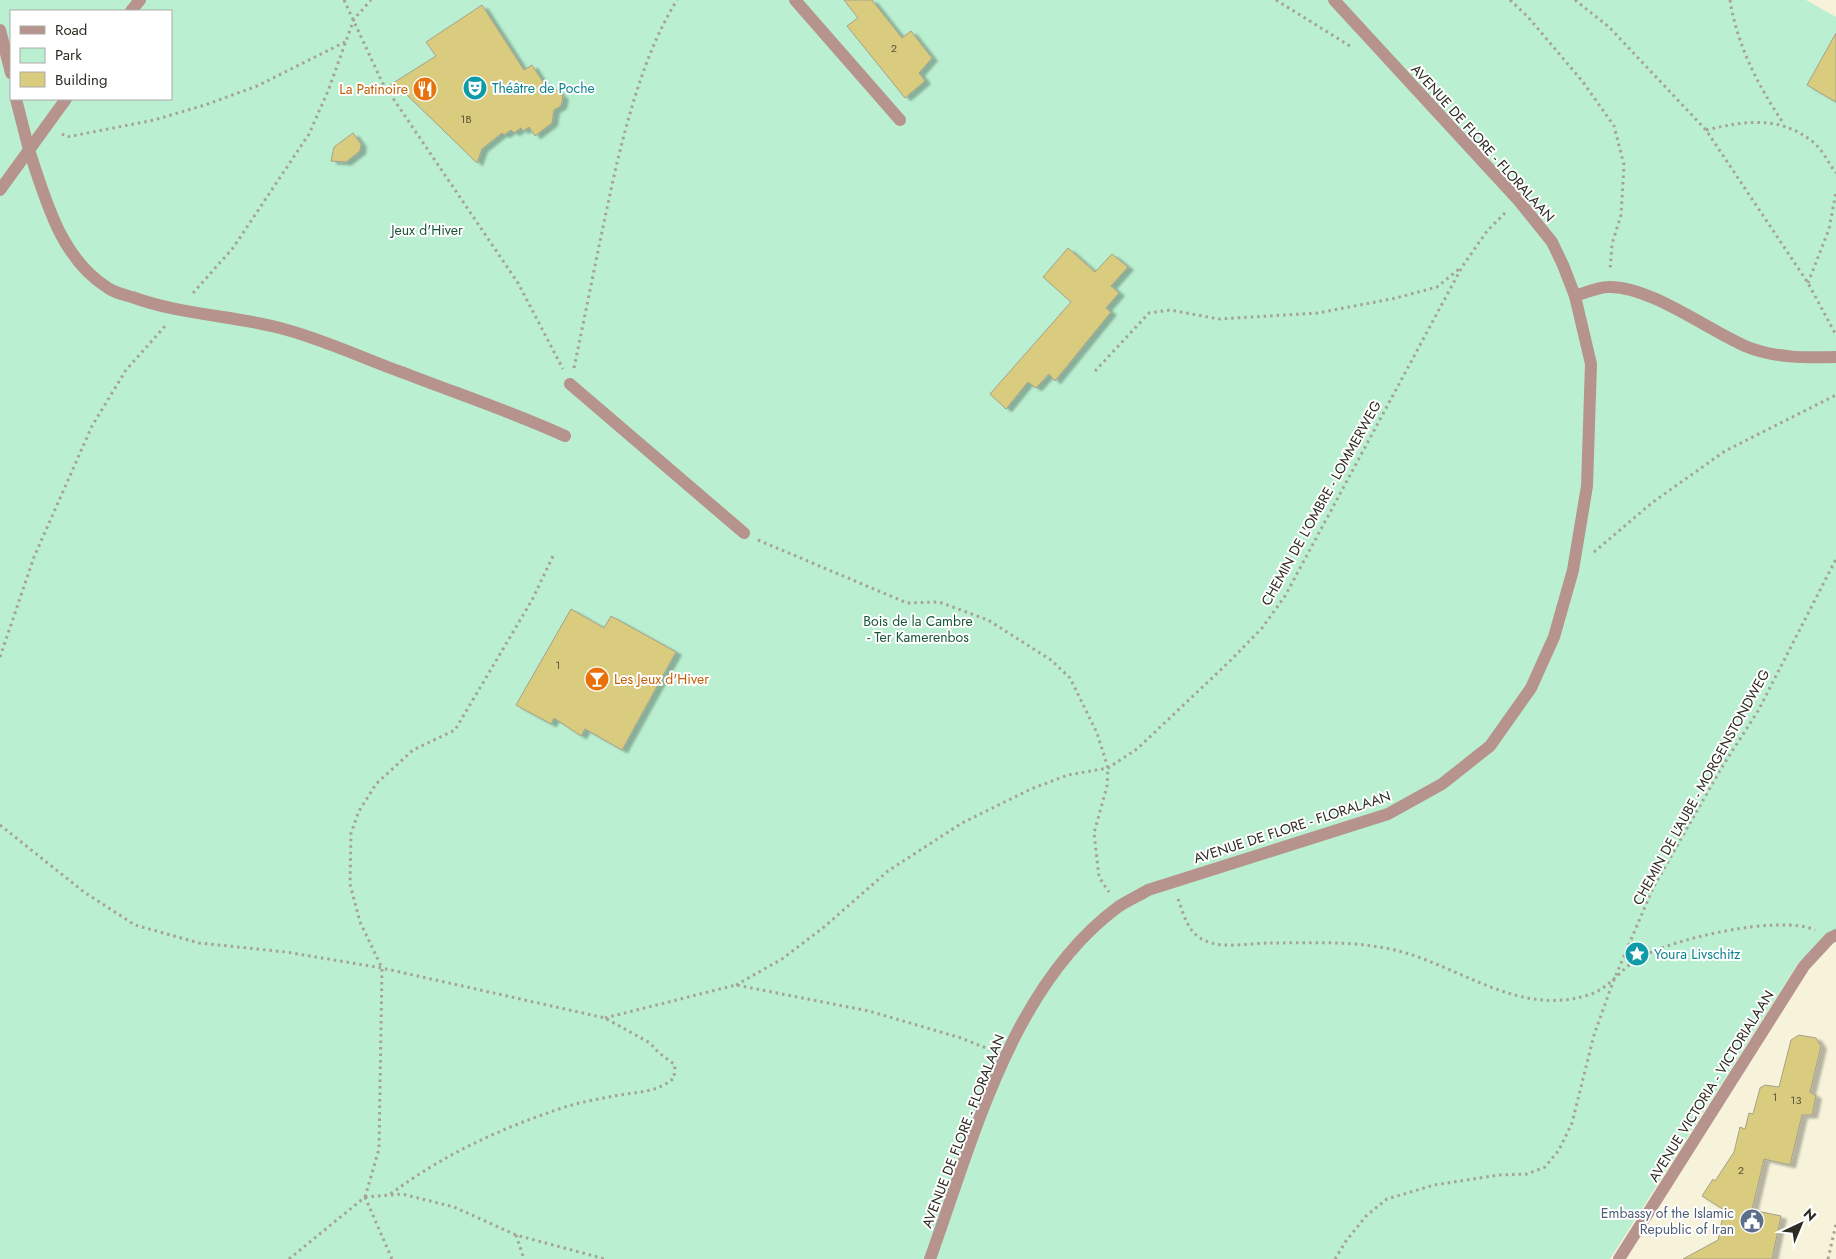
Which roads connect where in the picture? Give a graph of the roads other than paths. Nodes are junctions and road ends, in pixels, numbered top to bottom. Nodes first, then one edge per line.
1 (140, 0) edge
2 (795, 0) edge
3 (1334, 0) edge
4 (132, 10) edge
5 (0, 30) edge
6 (9, 58) edge
7 (16, 100) edge
8 (65, 100) edge
9 (900, 120) dead end
10 (29, 150) junction
11 (0, 190) edge
12 (1575, 296) junction
13 (1836, 357) edge
14 (570, 384) road end
15 (565, 436) dead end
16 (744, 533) road end
17 (1833, 936) edge
18 (930, 1259) edge
19 (1619, 1259) edge

1 - 4 street
2 - 9 street
3 - 12 street, AVENUE DE FLORE - FLORALAAN
5 - 6 street
7 - 10 street
8 - 10 street
10 - 11 street
10 - 15 street
12 - 13 street
12 - 18 street, AVENUE DE FLORE - FLORALAAN
14 - 16 street
17 - 19 street, AVENUE VICTORIA - VICTORIALAAN

